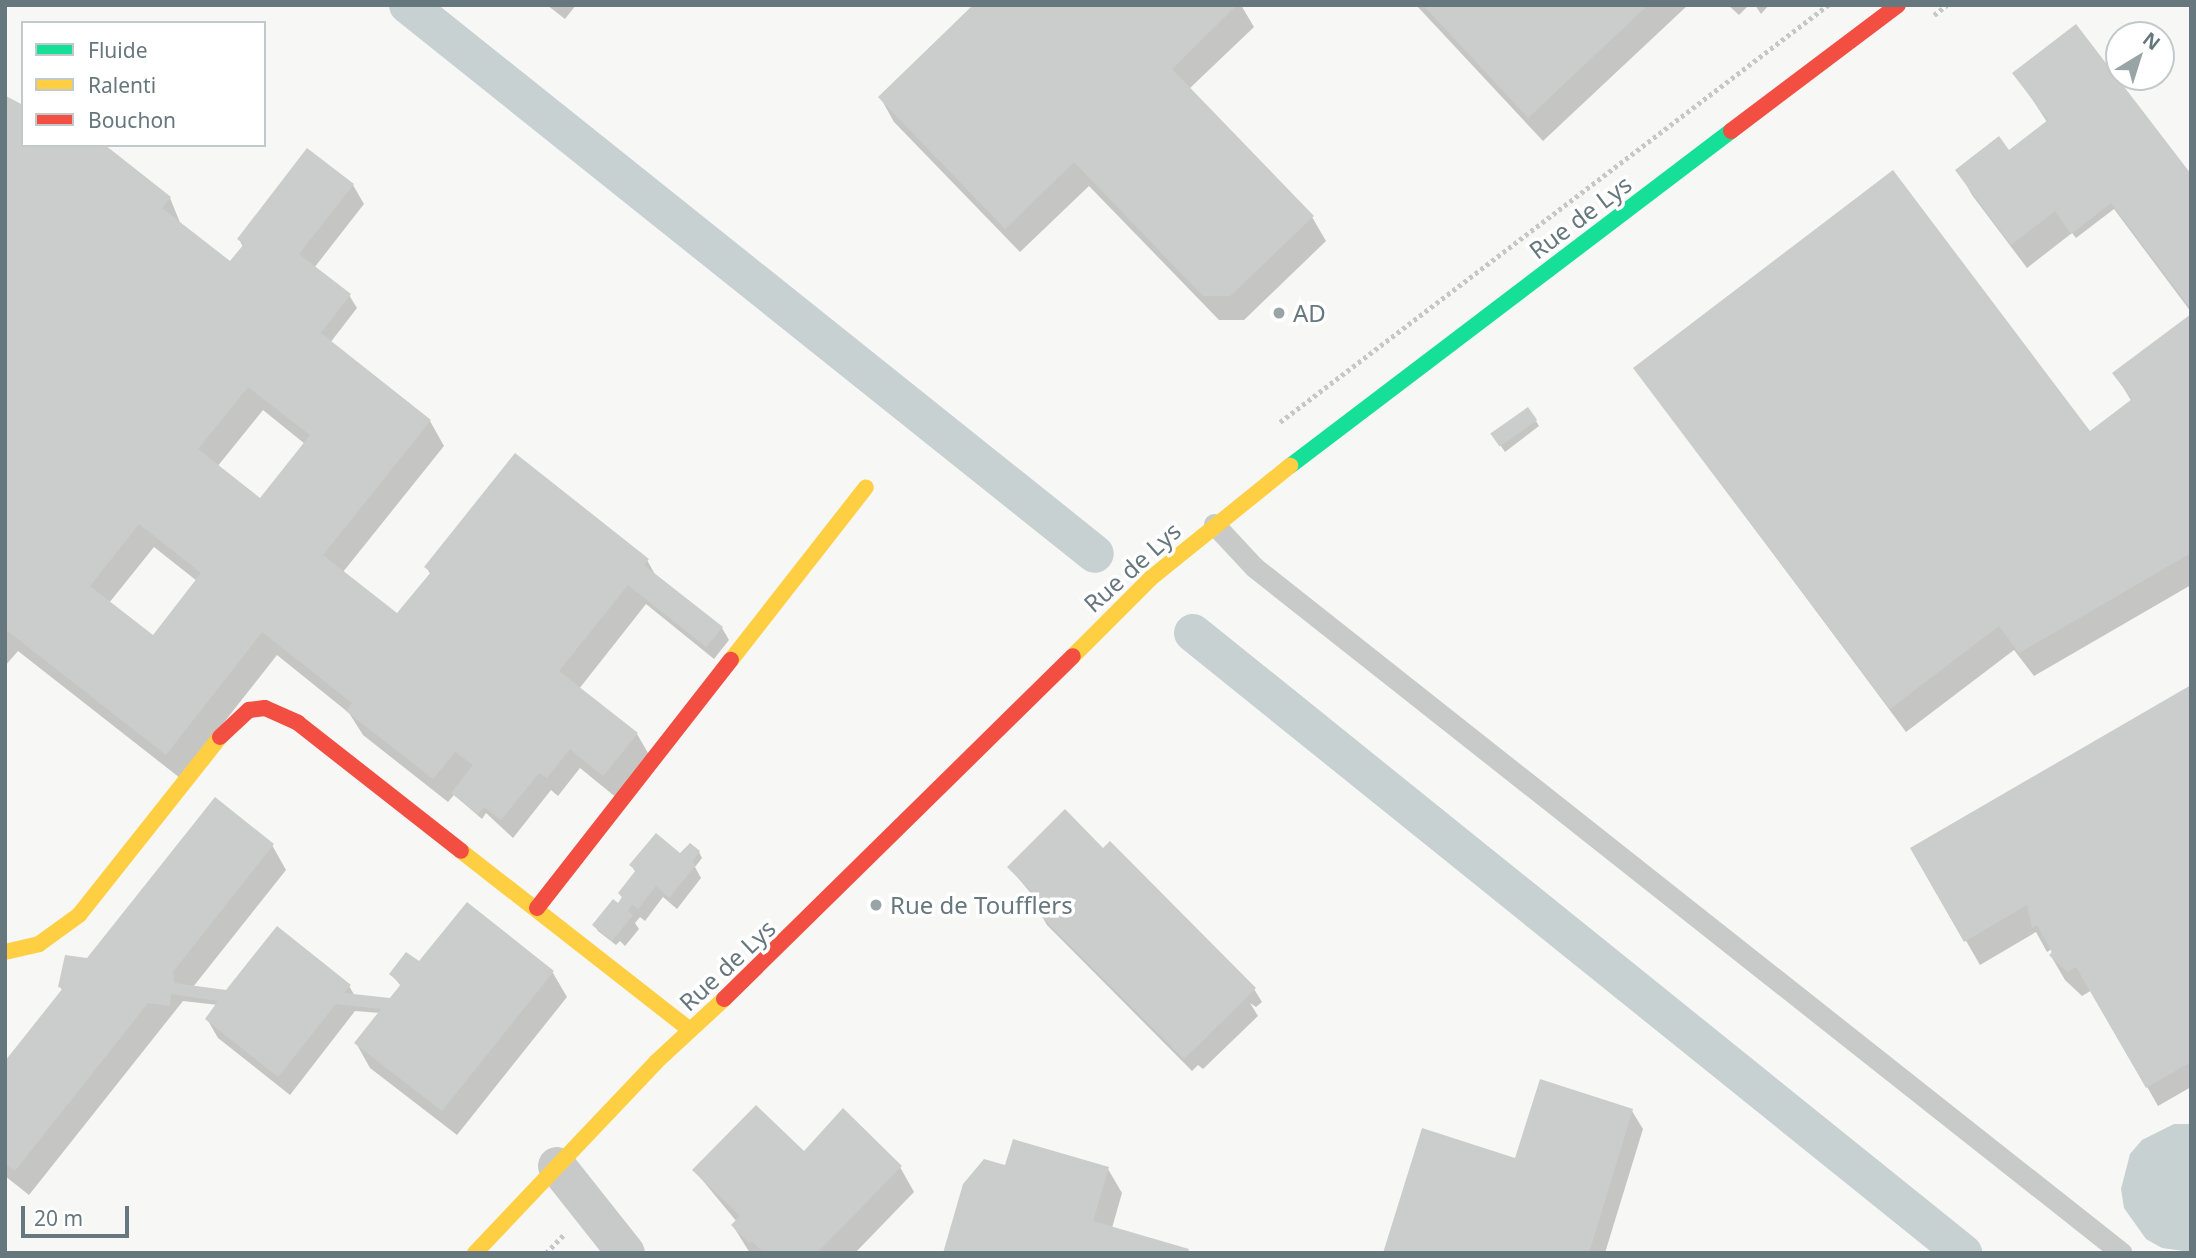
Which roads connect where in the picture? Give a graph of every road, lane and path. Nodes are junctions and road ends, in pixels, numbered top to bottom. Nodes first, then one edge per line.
1 (1898, 5) edge
2 (1947, 5) edge
3 (1925, 22) dead end
4 (866, 487) dead end
5 (1214, 524) junction
6 (537, 908) junction
7 (5, 952) edge
8 (690, 1030) junction
9 (557, 1166) junction
10 (591, 1207) junction
11 (475, 1253) edge
12 (547, 1253) edge
13 (626, 1253) edge
14 (2122, 1253) edge

1 - 5 street, Rue de Lys
2 - 3 path
4 - 6 street
5 - 8 street, Rue de Lys
5 - 14 lane
6 - 7 street
6 - 8 street
8 - 9 street, Rue de Lys
9 - 10 street
9 - 11 street, Rue de Lys
10 - 12 path
10 - 13 street

